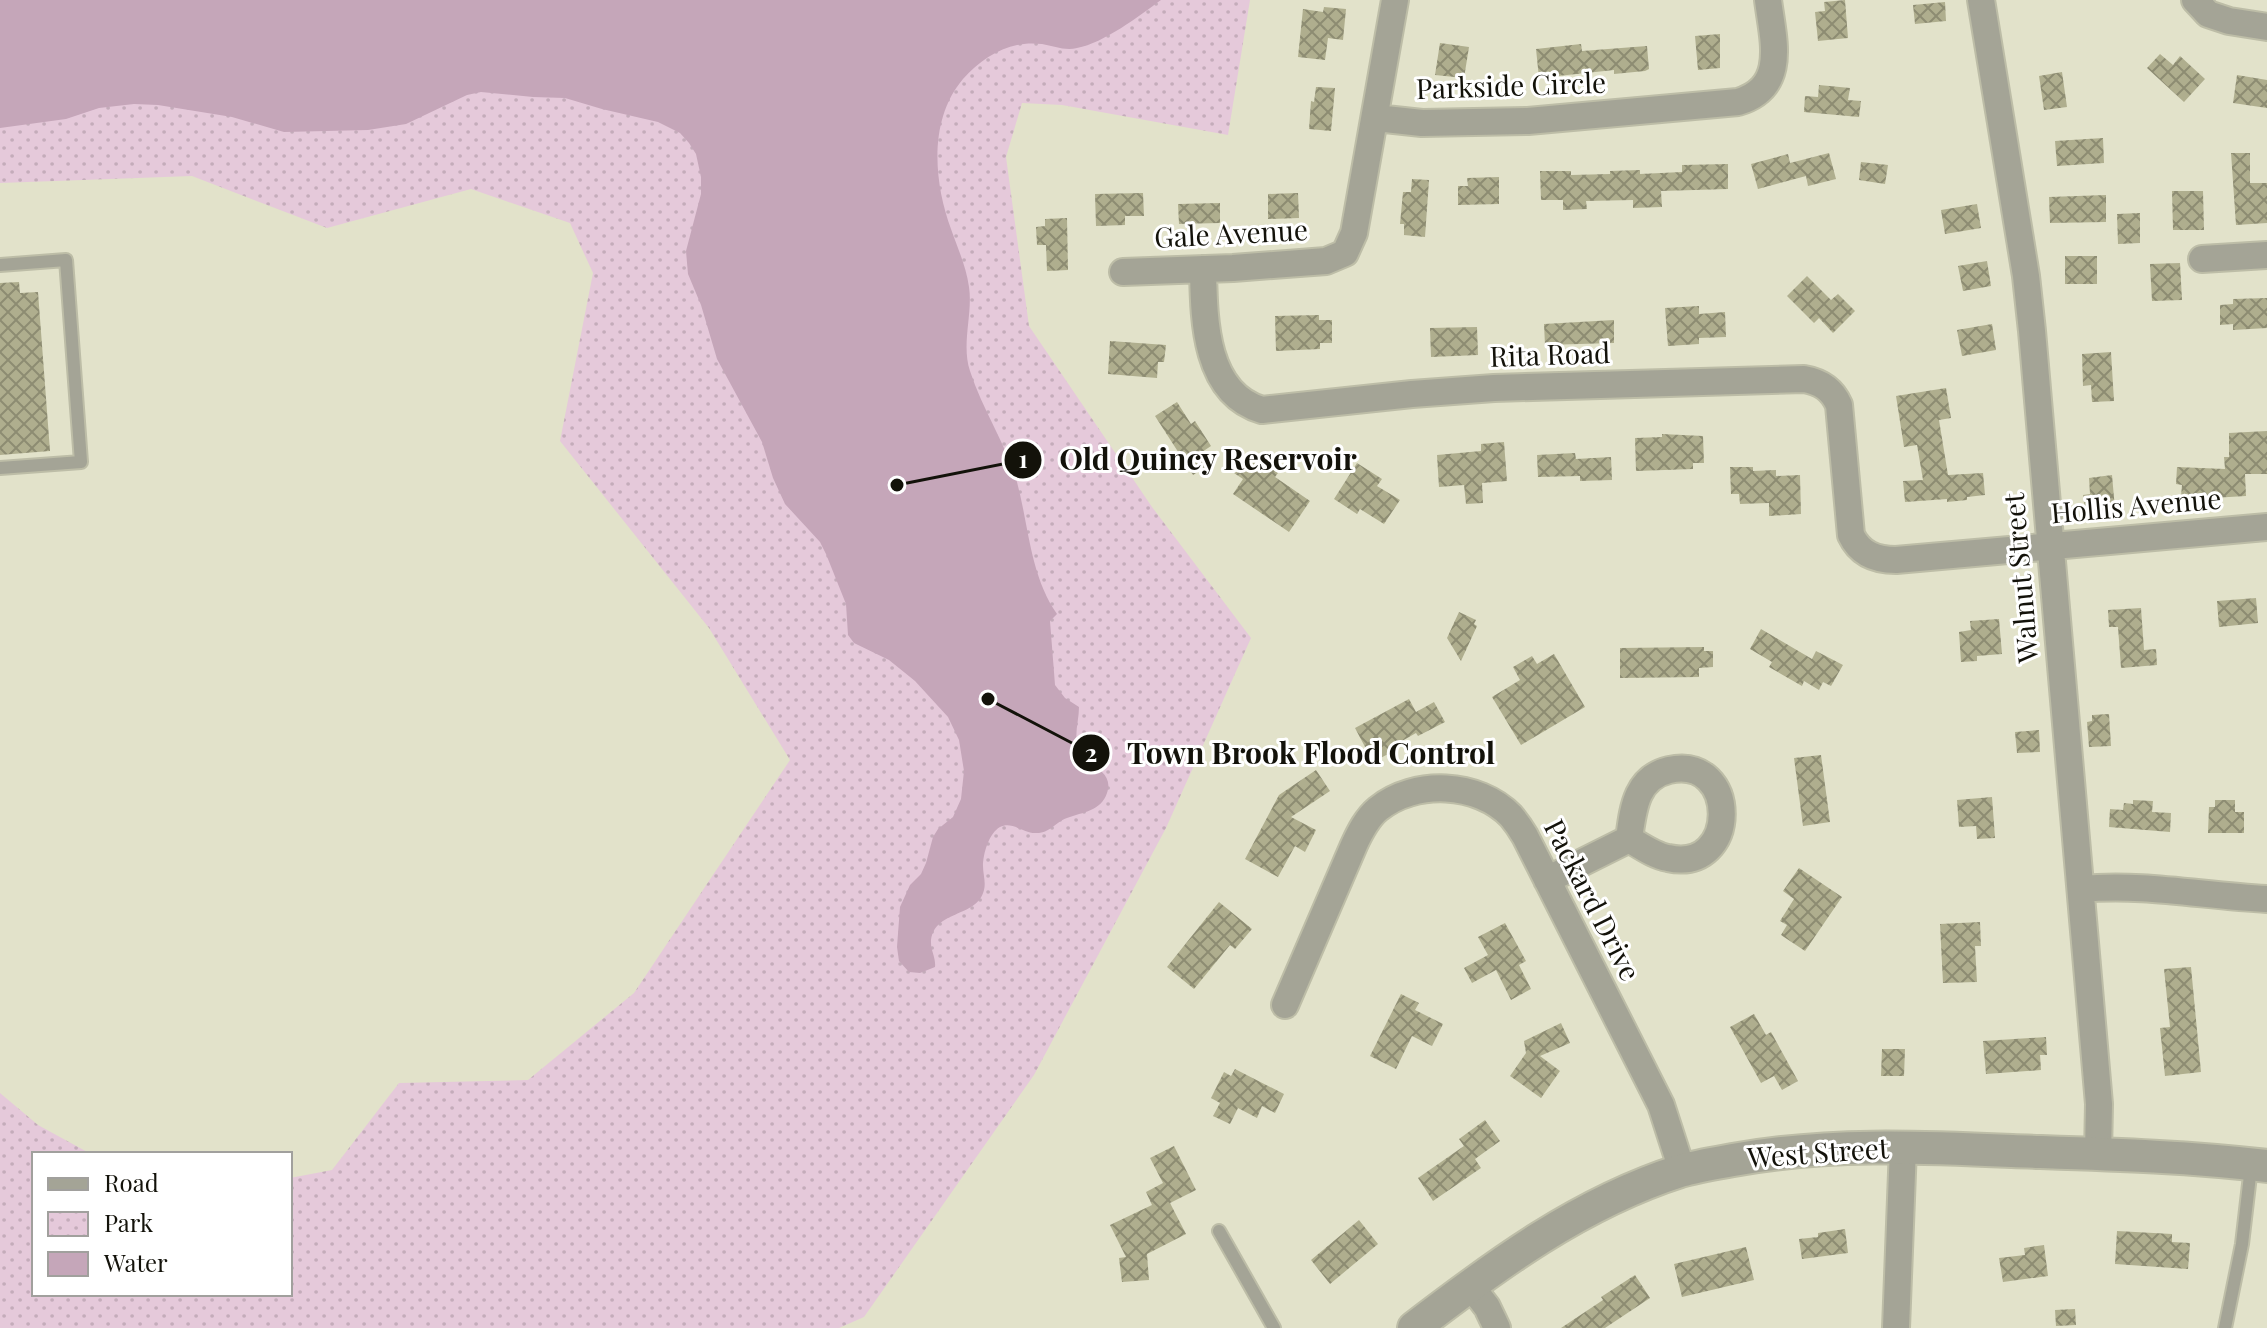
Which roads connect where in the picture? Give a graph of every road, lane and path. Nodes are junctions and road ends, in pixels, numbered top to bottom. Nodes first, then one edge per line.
1 (1395, 0) edge
2 (1768, 0) edge
3 (1981, 0) edge
4 (2195, 0) edge
5 (2267, 27) edge
6 (1376, 118) junction
7 (2267, 255) edge
8 (2202, 259) dead end
9 (0, 265) edge
10 (1203, 269) junction
11 (1123, 272) dead end
12 (0, 468) edge
13 (2267, 527) edge
14 (2051, 546) junction
15 (1868, 554) joint
16 (1629, 839) dead end
17 (1547, 880) junction
18 (2081, 889) junction
19 (2267, 899) edge
20 (1285, 1005) dead end
21 (1903, 1147) junction
22 (2098, 1154) junction
23 (2259, 1165) edge
24 (1682, 1170) junction
25 (1219, 1231) dead end
26 (1470, 1285) junction
27 (1274, 1328) edge
28 (1414, 1328) edge
29 (1497, 1328) edge
30 (1896, 1328) edge
31 (2225, 1328) edge

1 - 6 street, Parkside Circle
2 - 6 street, Parkside Circle
3 - 14 street, Walnut Street
4 - 5 street
6 - 10 street, Gale Avenue
7 - 8 street
9 - 12 lane
10 - 11 street, Gale Avenue
10 - 15 street, Rita Road
13 - 14 street, Hollis Avenue
14 - 15 street, Hollis Avenue
14 - 18 street, Walnut Street
16 - 17 street
17 - 20 street, Packard Drive
17 - 24 street, Packard Drive
18 - 19 street
18 - 22 street, Walnut Street
21 - 22 street, West Street
21 - 24 street, West Street
21 - 30 street
22 - 23 street, West Street
23 - 31 lane
24 - 26 street, West Street
25 - 27 lane
26 - 28 street, West Street
26 - 29 street

